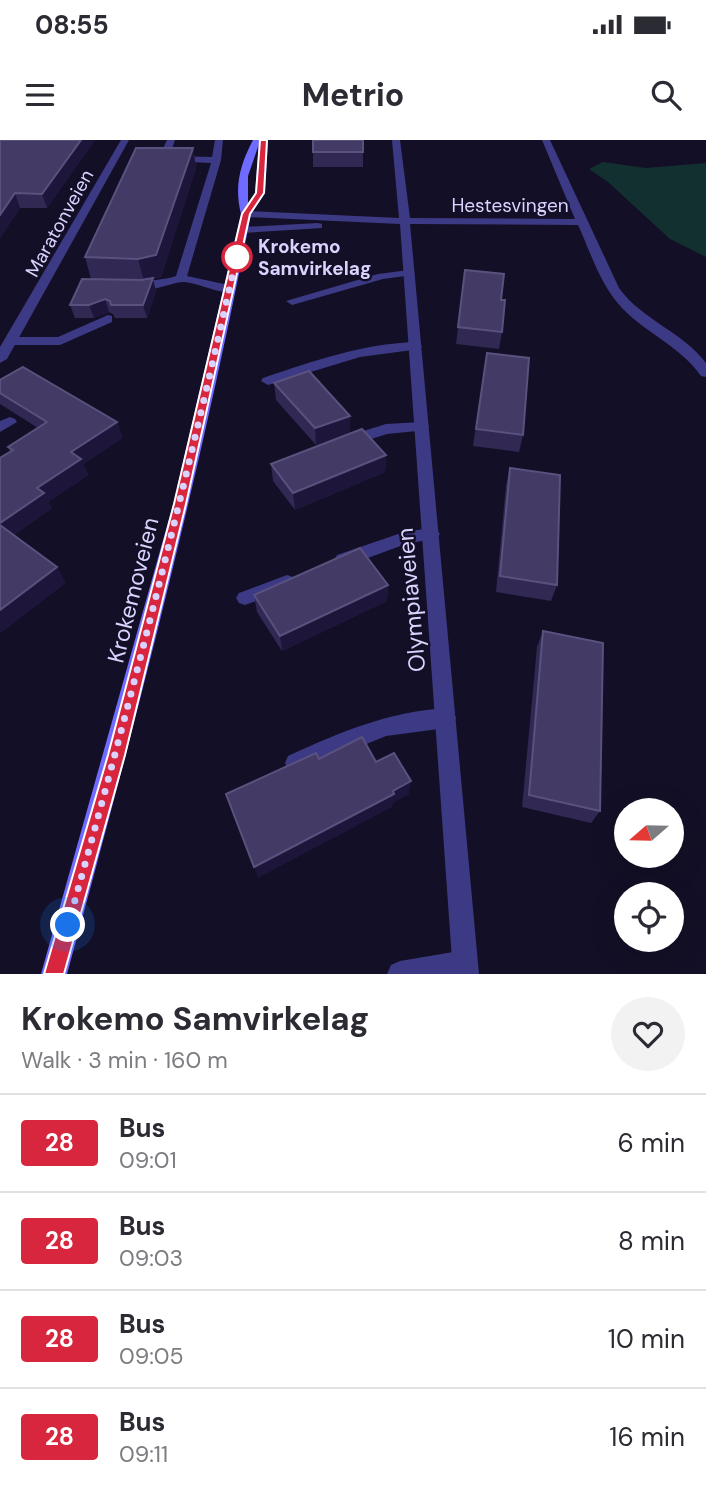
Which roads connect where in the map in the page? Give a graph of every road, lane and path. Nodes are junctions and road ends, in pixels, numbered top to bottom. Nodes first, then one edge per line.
1 (125, 140) edge
2 (171, 140) edge
3 (219, 140) edge
4 (257, 140) edge
5 (264, 140) edge
6 (396, 140) edge
7 (546, 140) edge
8 (216, 160) junction
9 (363, 221) junction
10 (244, 222) junction
11 (405, 222) junction
12 (582, 222) junction
13 (409, 273) junction
14 (181, 278) junction
15 (115, 286) edge
16 (229, 289) junction
17 (292, 301) dead end
18 (108, 319) edge
19 (11, 341) junction
20 (415, 346) junction
21 (0, 359) edge
22 (706, 373) edge
23 (268, 381) dead end
24 (422, 427) junction
25 (328, 449) edge
26 (430, 534) junction
27 (245, 598) dead end
28 (446, 718) junction
29 (281, 771) edge
30 (466, 969) edge
31 (54, 974) edge
32 (400, 974) edge

1 - 19 street, Maratonveien
2 - 8 street
3 - 8 street
4 - 10 main road, Krokemoveien
5 - 10 main road, Krokemoveien
6 - 11 street, Olympiaveien
7 - 12 street
8 - 14 street
9 - 10 street
9 - 10 street
9 - 11 street
10 - 16 main road, Krokemoveien
11 - 12 street, Hestesvingen
11 - 13 street, Olympiaveien
12 - 22 street, Hestesvingen
13 - 17 street
13 - 20 street, Olympiaveien
14 - 15 street
14 - 16 street
16 - 31 main road, Krokemoveien
18 - 19 street
19 - 21 street, Maratonveien
20 - 23 street
20 - 24 street, Olympiaveien
24 - 25 street
24 - 26 street, Olympiaveien
26 - 27 street
26 - 28 street, Olympiaveien
28 - 29 street
28 - 30 street, Olympiaveien
30 - 32 street

